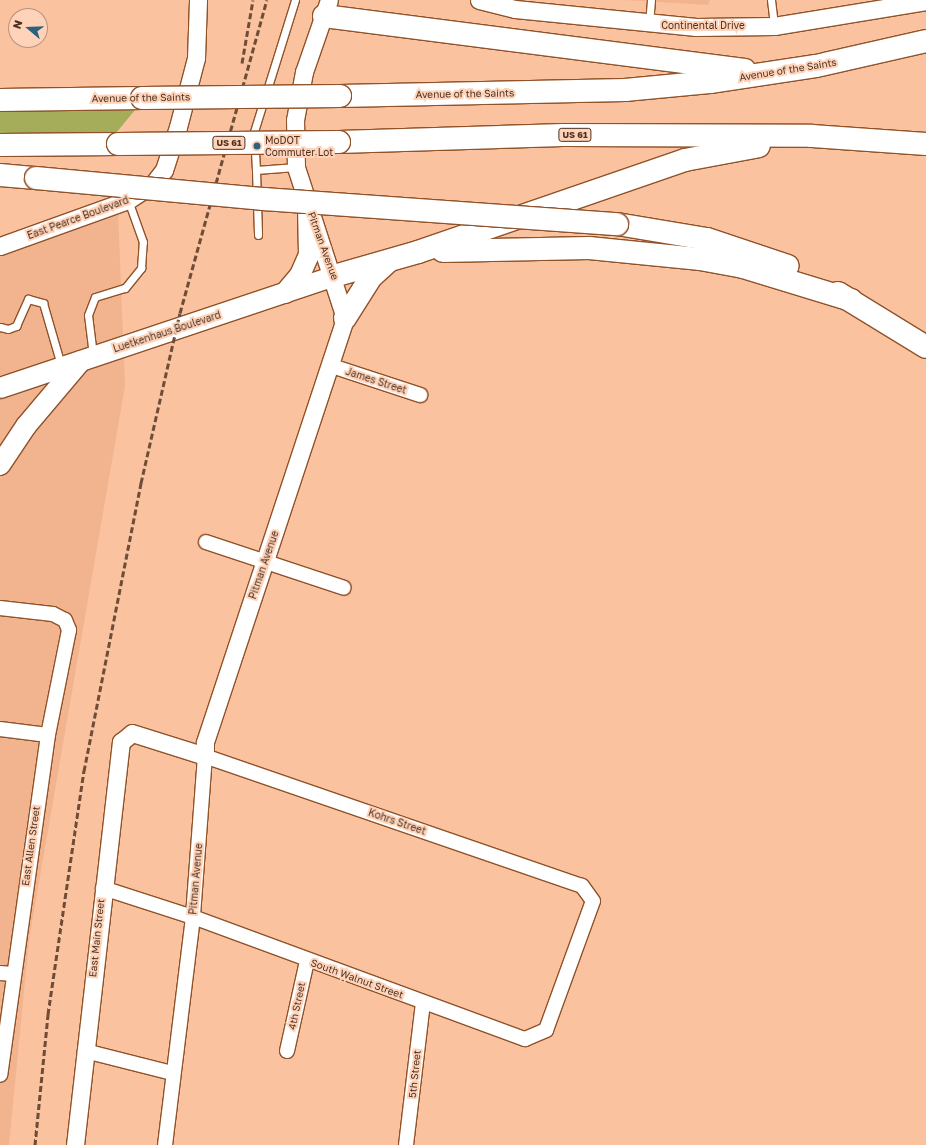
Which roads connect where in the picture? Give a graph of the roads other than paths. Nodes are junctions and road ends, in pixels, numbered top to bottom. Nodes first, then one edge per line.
1 (198, 0) edge
2 (295, 0) edge
3 (651, 0) edge
4 (771, 0) edge
5 (487, 1) edge
6 (926, 1) edge
7 (326, 8) edge
8 (648, 25) junction
9 (774, 26) junction
10 (926, 41) edge
11 (776, 73) junction
12 (0, 100) edge
13 (812, 136) junction
14 (926, 144) edge
15 (0, 145) edge
16 (296, 167) junction
17 (256, 170) junction
18 (0, 175) edge
19 (128, 200) junction
20 (308, 208) junction
21 (258, 235) dead end
22 (0, 246) edge
23 (418, 252) junction
24 (390, 260) junction
25 (334, 276) junction
26 (285, 293) junction
27 (851, 300) junction
28 (345, 318) junction
29 (0, 327) edge
30 (926, 347) edge
31 (87, 359) junction
32 (332, 366) junction
33 (61, 368) junction
34 (0, 388) edge
35 (420, 395) dead end
36 (0, 465) edge
37 (206, 542) dead end
38 (266, 561) junction
39 (344, 588) dead end
40 (0, 608) edge
41 (0, 729) edge
42 (128, 734) joint
43 (48, 735) junction
44 (205, 756) junction
45 (103, 888) junction
46 (194, 917) junction
47 (307, 961) junction
48 (570, 967) joint
49 (6, 974) edge
50 (423, 1003) junction
51 (85, 1051) junction
52 (288, 1051) dead end
53 (172, 1072) junction
54 (0, 1075) edge
55 (75, 1145) edge
56 (164, 1145) edge
57 (406, 1145) edge

1 - 19 street, East Pearce Boulevard
2 - 17 lane
3 - 8 lane
4 - 9 lane
5 - 8 street, Continental Drive
6 - 9 street, Continental Drive
7 - 11 highway
7 - 16 street, Pitman Avenue
8 - 9 street, Continental Drive
10 - 11 highway, Avenue of the Saints
11 - 12 highway, Avenue of the Saints, bridge
13 - 14 highway, US 61
13 - 15 highway, US 61, bridge
13 - 23 highway
16 - 17 lane
16 - 20 street, Pitman Avenue
17 - 21 lane
18 - 27 highway, bridge
19 - 22 street, East Pearce Boulevard
19 - 31 lane
20 - 25 street, Pitman Avenue
20 - 26 main road
23 - 24 highway
23 - 27 highway
24 - 25 highway
24 - 28 highway
25 - 26 main road, Luetkenhaus Boulevard
25 - 28 street, Pitman Avenue
26 - 31 main road, Luetkenhaus Boulevard
27 - 30 highway
28 - 32 street, Pitman Avenue
29 - 33 lane
31 - 33 main road, Luetkenhaus Boulevard
31 - 36 main road
32 - 35 street, James Street
32 - 38 street, Pitman Avenue
33 - 34 main road, Luetkenhaus Boulevard
37 - 38 street
38 - 39 street
38 - 44 street, Pitman Avenue
40 - 43 street, East Allen Street
41 - 43 street
42 - 44 street, Kohrs Street
42 - 45 street, East Main Street
43 - 49 street, East Allen Street
44 - 46 street, Pitman Avenue
44 - 48 street, Kohrs Street
45 - 46 street, South Walnut Street
45 - 51 street, East Main Street
46 - 47 street, South Walnut Street
46 - 53 street, Pitman Avenue
47 - 50 street, South Walnut Street
47 - 52 street, 4th Street
48 - 50 street, South Walnut Street
49 - 54 street, East Allen Street
50 - 57 street, 5th Street
51 - 53 street
51 - 55 street, East Main Street
53 - 56 street, Pitman Avenue

